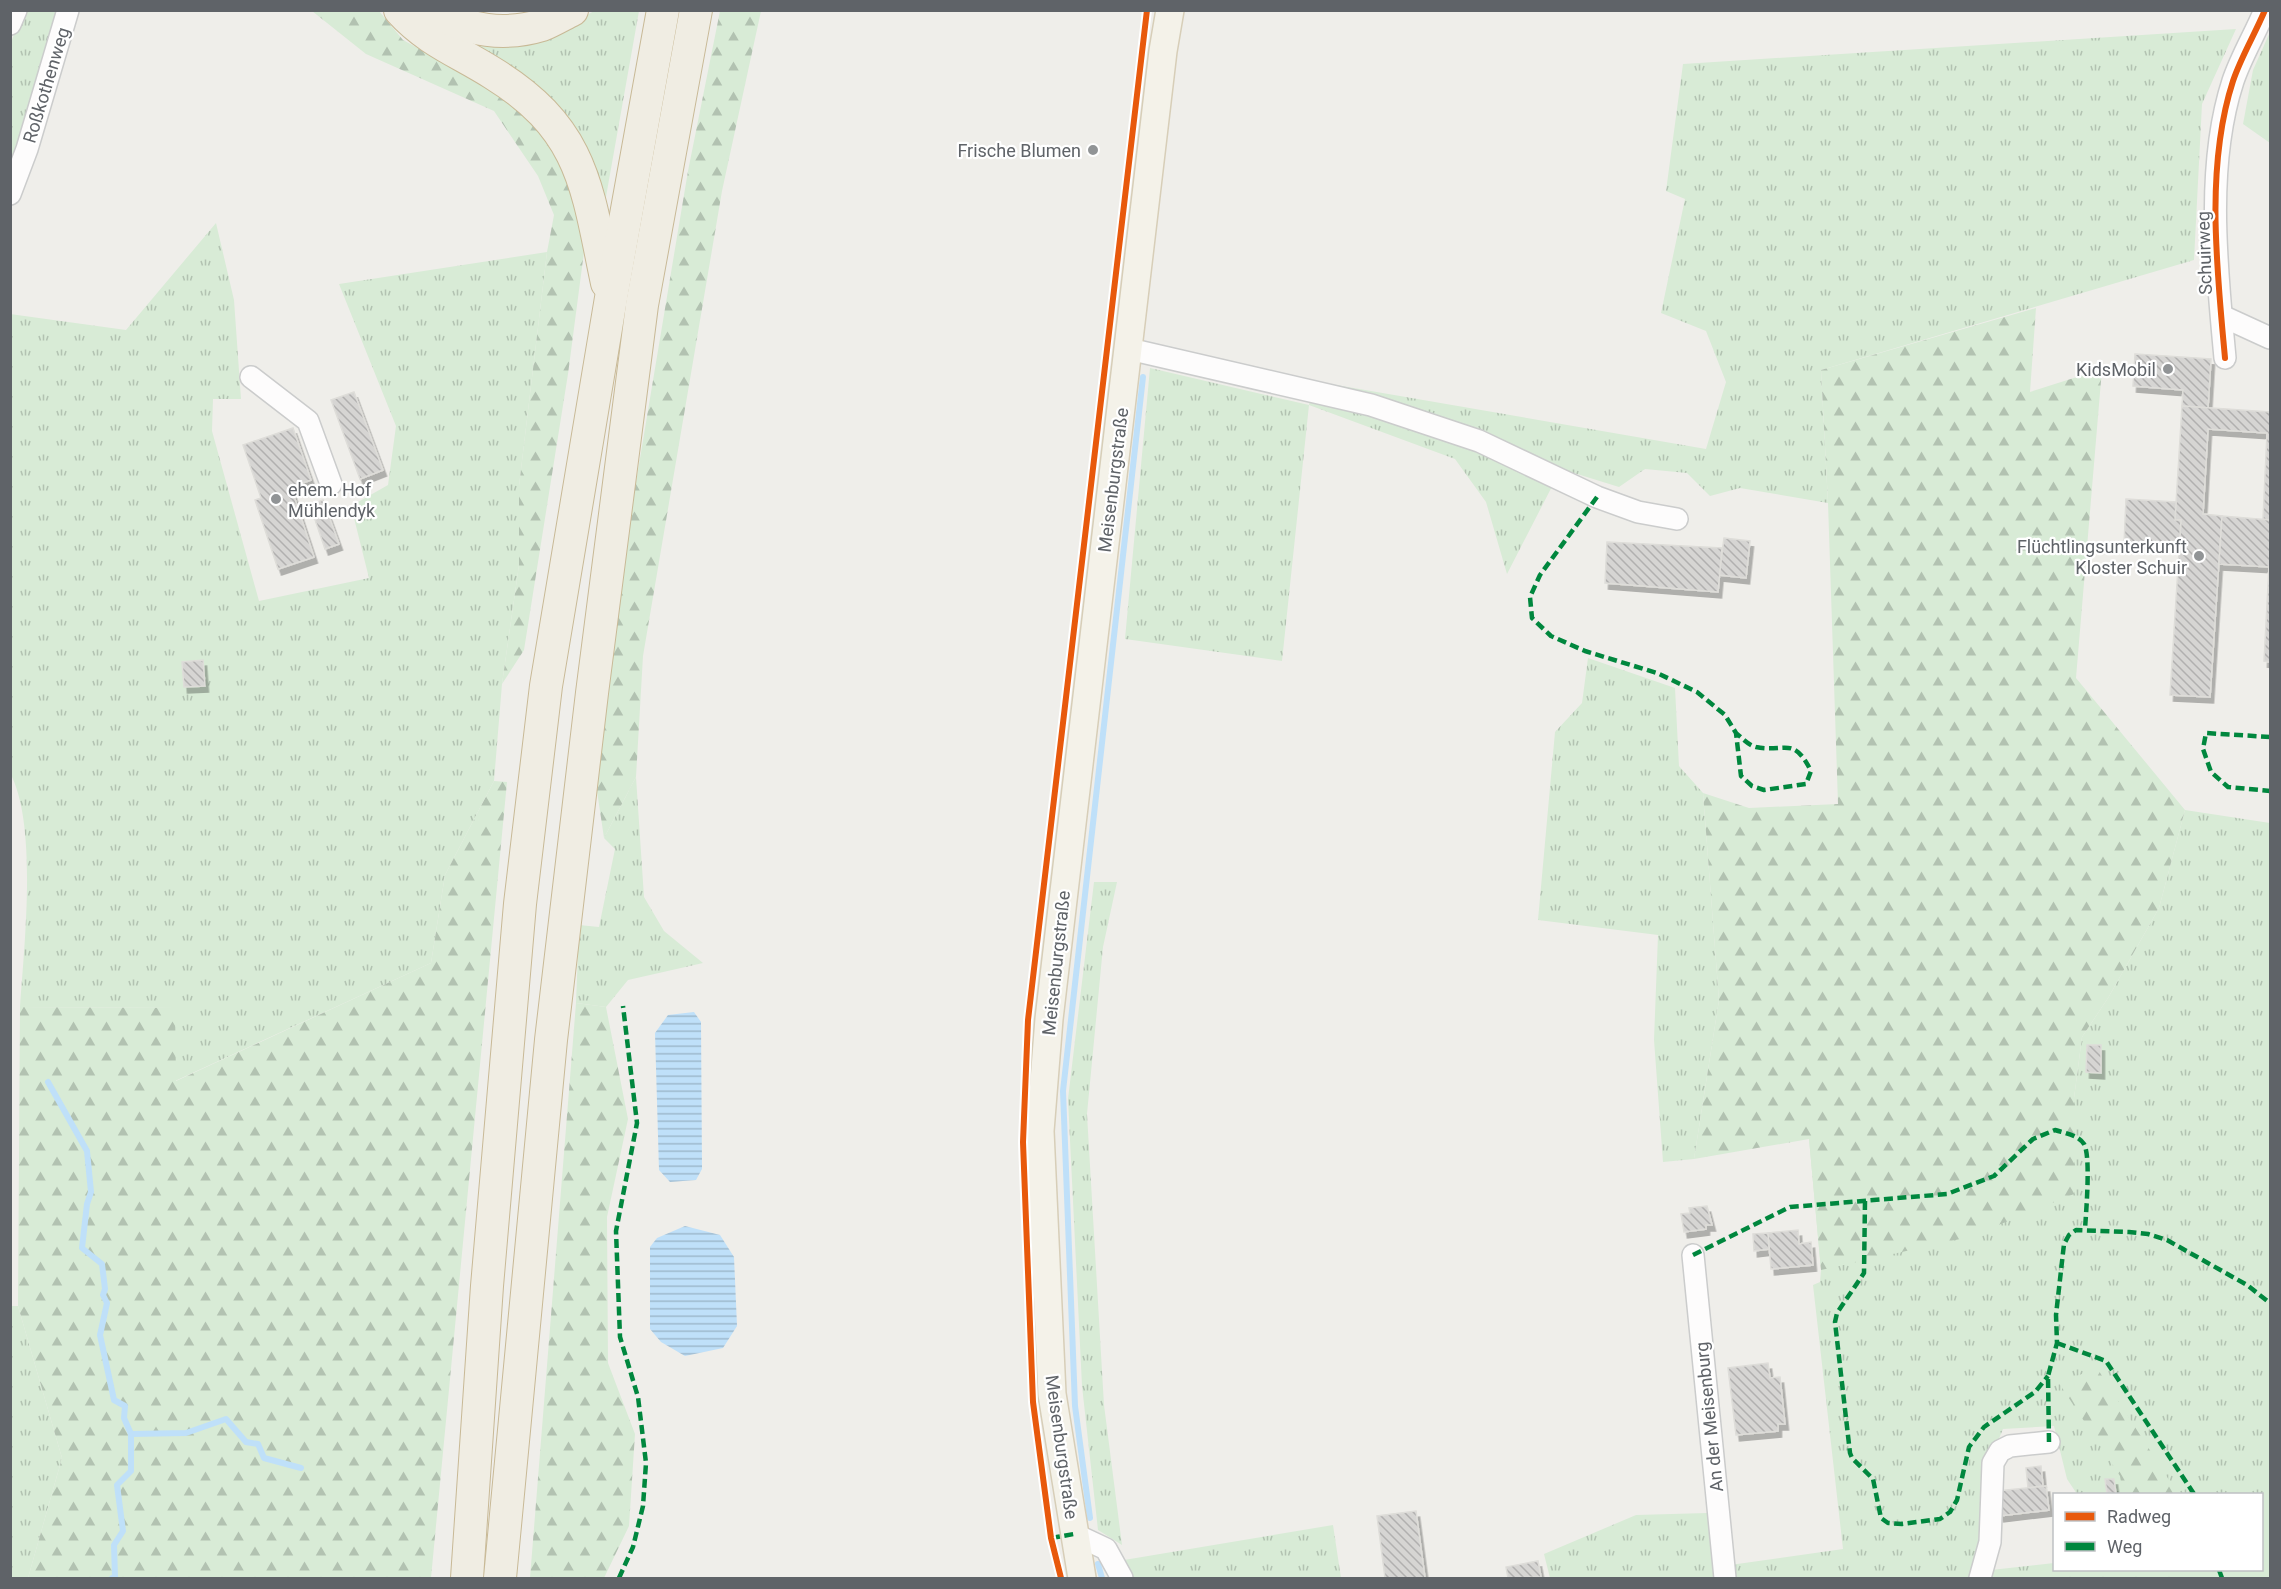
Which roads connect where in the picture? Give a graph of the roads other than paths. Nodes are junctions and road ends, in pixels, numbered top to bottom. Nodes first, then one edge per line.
1 (16, 10) edge
2 (68, 10) edge
3 (400, 10) edge
4 (435, 10) edge
5 (572, 10) edge
6 (663, 10) edge
7 (696, 10) edge
8 (1170, 10) edge
9 (2265, 10) edge
10 (10, 24) edge
11 (10, 194) edge
12 (611, 298) junction
13 (2222, 316) junction
14 (2271, 338) edge
15 (1129, 349) junction
16 (2225, 358) dead end
17 (251, 377) dead end
18 (331, 484) dead end
19 (1677, 519) dead end
20 (1693, 1255) dead end
21 (2049, 1442) dead end
22 (1074, 1534) junction
23 (1724, 1571) edge
24 (467, 1578) edge
25 (500, 1578) edge
26 (1082, 1578) edge
27 (1122, 1578) edge
28 (1980, 1578) edge

1 - 10 street
2 - 11 street, Roßkothenweg
3 - 12 highway
4 - 5 highway
6 - 12 highway
7 - 25 highway
8 - 15 main road, Meisenburgstraße
9 - 13 street, Schuirweg
12 - 24 highway
13 - 14 street
13 - 16 street, Schuirweg
15 - 19 street
15 - 22 main road, Meisenburgstraße
17 - 18 street
20 - 23 street, An der Meisenburg
21 - 28 street
22 - 26 main road, Meisenburgstraße
22 - 27 street

